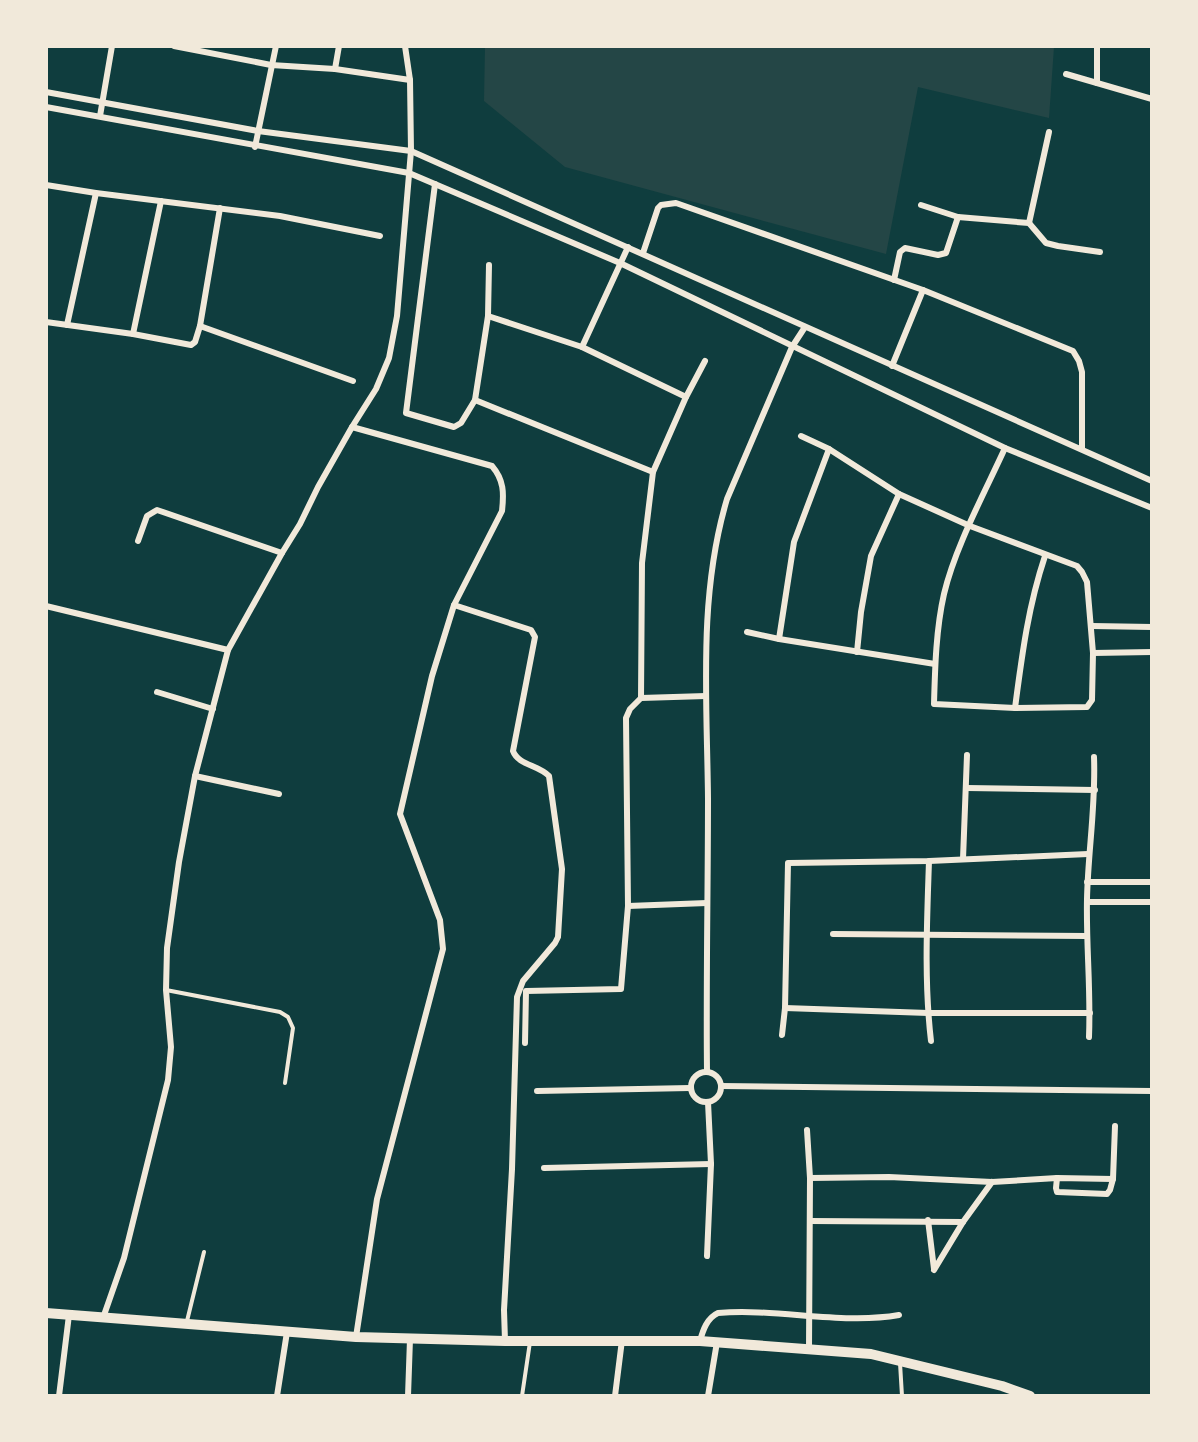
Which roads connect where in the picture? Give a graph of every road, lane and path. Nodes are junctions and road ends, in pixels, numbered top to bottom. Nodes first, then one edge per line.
1 (112, 46) edge
2 (174, 46) edge
3 (276, 46) edge
4 (339, 46) edge
5 (405, 46) edge
6 (1097, 46) edge
7 (271, 65) junction
8 (335, 69) junction
9 (1066, 74) dead end
10 (410, 80) junction
11 (1097, 83) junction
12 (46, 92) edge
13 (1152, 99) edge
14 (103, 101) junction
15 (46, 107) edge
16 (100, 116) junction
17 (258, 131) junction
18 (1049, 132) dead end
19 (255, 147) junction
20 (411, 151) junction
21 (409, 173) junction
22 (435, 184) junction
23 (46, 185) edge
24 (96, 193) junction
25 (161, 201) junction
26 (921, 205) dead end
27 (220, 208) junction
28 (958, 217) junction
29 (1029, 223) junction
30 (380, 236) dead end
31 (628, 247) junction
32 (1100, 252) dead end
33 (643, 253) junction
34 (620, 263) junction
35 (489, 265) dead end
36 (894, 280) junction
37 (923, 290) junction
38 (488, 316) junction
39 (46, 322) edge
40 (67, 325) junction
41 (200, 326) junction
42 (805, 327) junction
43 (132, 334) junction
44 (582, 347) junction
45 (792, 347) junction
46 (705, 361) dead end
47 (892, 366) junction
48 (353, 381) dead end
49 (686, 398) junction
50 (475, 400) junction
51 (352, 427) junction
52 (801, 436) dead end
53 (1005, 448) junction
54 (829, 449) junction
55 (1082, 449) junction
56 (653, 472) junction
57 (1152, 481) edge
58 (899, 494) junction
59 (1152, 508) edge
60 (970, 526) junction
61 (138, 541) dead end
62 (282, 553) junction
63 (1046, 556) junction
64 (454, 605) junction
65 (46, 606) edge
66 (1092, 626) junction
67 (1152, 627) edge
68 (747, 632) dead end
69 (779, 639) junction
70 (228, 650) junction
71 (857, 652) junction
72 (1152, 652) edge
73 (1093, 653) junction
74 (935, 664) junction
75 (157, 692) dead end
76 (706, 696) junction
77 (641, 698) junction
78 (1015, 708) junction
79 (213, 709) junction
80 (967, 755) dead end
81 (1094, 757) dead end
82 (195, 776) junction
83 (967, 788) junction
84 (1095, 790) junction
85 (279, 794) dead end
86 (1088, 854) junction
87 (963, 859) junction
88 (928, 861) junction
89 (1087, 882) junction
90 (1152, 882) edge
91 (1087, 902) junction
92 (1152, 902) edge
93 (707, 903) junction
94 (628, 906) junction
95 (833, 934) dead end
96 (927, 934) junction
97 (1087, 936) junction
98 (166, 990) junction
99 (785, 1008) junction
100 (928, 1013) junction
101 (1090, 1013) junction
102 (782, 1035) dead end
103 (1089, 1037) dead end
104 (931, 1041) dead end
105 (525, 1043) dead end
106 (707, 1071) junction
107 (285, 1083) dead end
108 (721, 1086) junction
109 (690, 1088) junction
110 (537, 1091) dead end
111 (1152, 1091) edge
112 (708, 1102) junction
113 (1115, 1126) dead end
114 (807, 1130) dead end
115 (711, 1164) junction
116 (544, 1168) dead end
117 (810, 1178) junction
118 (1057, 1178) junction
119 (1113, 1179) junction
120 (992, 1182) junction
121 (928, 1220) junction
122 (810, 1221) junction
123 (963, 1222) junction
124 (204, 1252) dead end
125 (707, 1256) dead end
126 (46, 1313) edge
127 (808, 1314) junction
128 (69, 1315) junction
129 (899, 1315) dead end
130 (103, 1319) junction
131 (186, 1325) junction
132 (286, 1332) junction
133 (356, 1337) junction
134 (410, 1339) junction
135 (622, 1340) junction
136 (505, 1341) junction
137 (530, 1341) junction
138 (700, 1341) junction
139 (717, 1342) junction
140 (810, 1349) junction
141 (900, 1360) junction
142 (59, 1395) edge
143 (277, 1395) edge
144 (408, 1395) edge
145 (522, 1395) edge
146 (615, 1395) edge
147 (708, 1395) edge
148 (902, 1395) edge
149 (1030, 1395) edge

1 - 14 street
2 - 7 street
3 - 7 street
4 - 8 street
5 - 10 street
6 - 11 street
7 - 8 street
7 - 17 street
8 - 10 street
9 - 11 street
10 - 20 street
11 - 13 street
12 - 14 street
14 - 16 street
14 - 17 street
15 - 16 street
16 - 19 street
17 - 19 street
17 - 20 street
18 - 29 street
19 - 21 street
20 - 21 street
20 - 31 street
21 - 22 street
21 - 51 street
22 - 34 street
22 - 50 street
23 - 24 street
24 - 25 street
24 - 40 street
25 - 27 street
25 - 43 street
26 - 28 street
27 - 30 street
27 - 41 street
28 - 29 street
28 - 36 street
29 - 32 street
31 - 33 street
31 - 34 street
33 - 36 street
33 - 42 street
34 - 44 street
34 - 45 street
35 - 38 street
36 - 37 street
37 - 47 street
37 - 55 street
38 - 44 street
38 - 50 street
39 - 40 street
40 - 43 street
41 - 43 street
41 - 48 street
42 - 45 street
42 - 47 street
44 - 49 street
45 - 53 street
45 - 76 street
46 - 49 street
47 - 55 street
49 - 56 street
50 - 56 street
51 - 62 street
51 - 64 street
52 - 54 street
53 - 59 street
53 - 60 street
54 - 58 street
54 - 69 street
55 - 57 street
56 - 77 street
58 - 60 street
58 - 71 street
60 - 63 street
60 - 74 street
61 - 62 street
62 - 70 street
63 - 66 street
63 - 78 street
64 - 133 street
64 - 136 street
65 - 70 street
66 - 67 street
66 - 73 street
68 - 69 street
69 - 71 street
70 - 79 street
71 - 74 street
72 - 73 street
73 - 78 street
74 - 78 street
75 - 79 street
76 - 77 street
76 - 93 street
77 - 94 street
79 - 82 street
80 - 83 street
81 - 84 street
82 - 85 street
82 - 98 street
83 - 84 street
83 - 87 street
84 - 86 street
86 - 87 street
86 - 89 street
87 - 88 street
88 - 96 street
88 - 99 street
89 - 90 street
89 - 91 street
91 - 92 street
91 - 97 street
93 - 94 street
93 - 106 street
94 - 105 street
95 - 96 street
96 - 97 street
96 - 100 street
97 - 101 street
98 - 107 lane
98 - 130 street
99 - 100 street
99 - 102 street
100 - 101 street
100 - 104 street
101 - 103 street
106 - 108 street
106 - 109 street
108 - 111 street
108 - 112 street
109 - 110 street
109 - 112 street
112 - 115 street
113 - 119 street
114 - 117 street
115 - 116 street
115 - 125 street
117 - 120 street
117 - 122 street
118 - 119 street
118 - 119 street
118 - 120 street
120 - 123 street
121 - 122 street
121 - 123 street
121 - 123 street
122 - 127 street
124 - 131 lane
126 - 128 main road
127 - 129 street
127 - 138 street
127 - 140 street
128 - 130 main road
128 - 142 street
130 - 131 main road
131 - 132 main road
132 - 133 main road
132 - 143 street
133 - 134 main road
134 - 136 main road
134 - 144 street
135 - 137 main road
135 - 138 main road
135 - 146 street
136 - 137 main road
137 - 145 lane
138 - 139 main road
139 - 140 main road
139 - 147 street
140 - 141 main road
141 - 148 lane
141 - 149 main road

